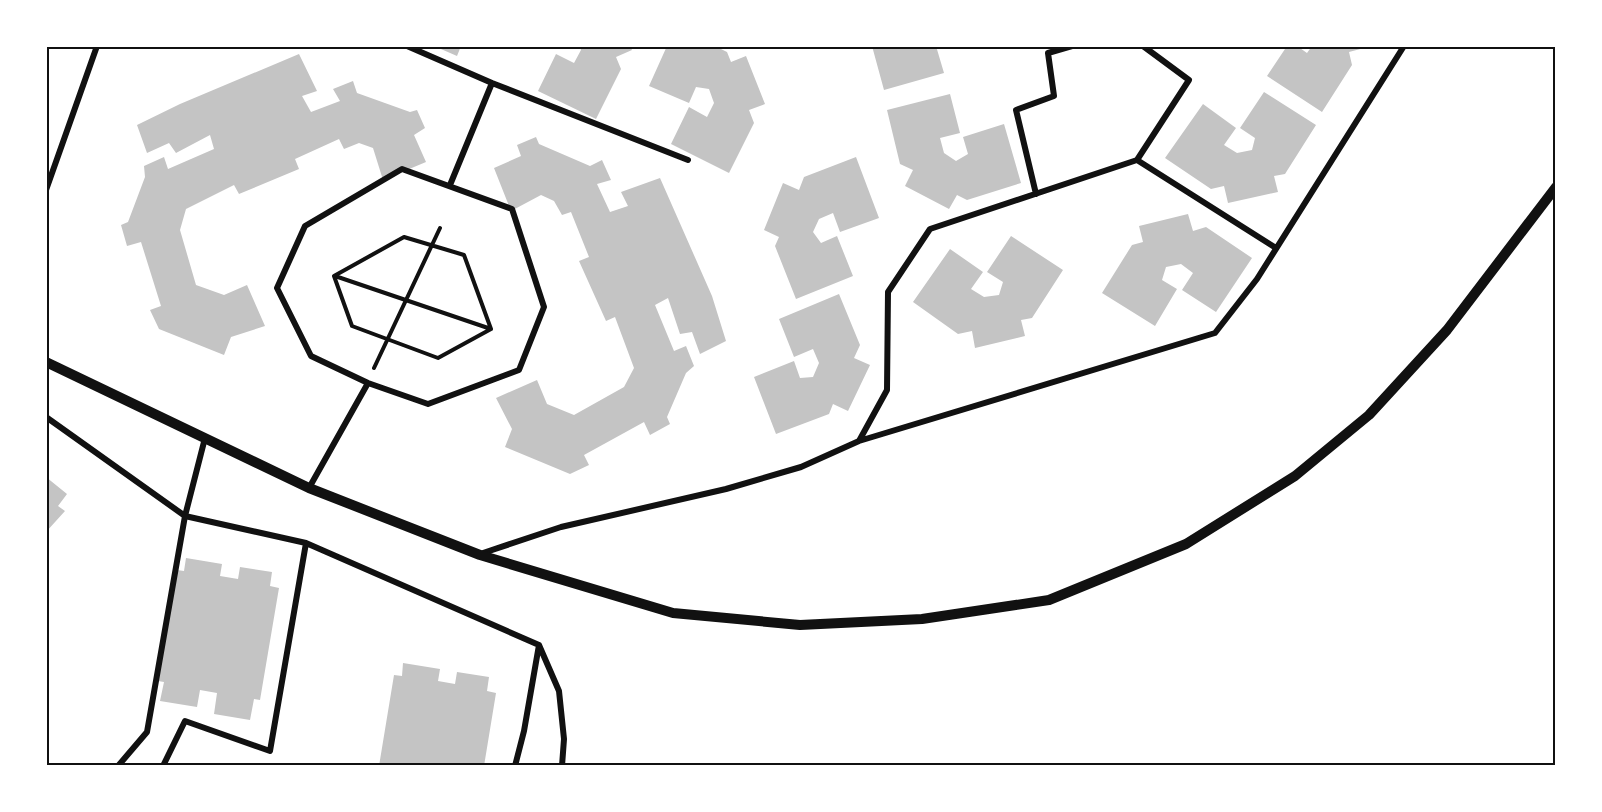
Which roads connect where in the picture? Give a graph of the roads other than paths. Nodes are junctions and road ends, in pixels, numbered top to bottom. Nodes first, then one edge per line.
1 (97, 46) edge
2 (407, 46) edge
3 (1072, 46) edge
4 (1143, 46) edge
5 (1404, 46) edge
6 (492, 83) junction
7 (688, 160) dead end
8 (1137, 160) junction
9 (450, 185) junction
10 (1556, 187) edge
11 (46, 190) edge
12 (1036, 194) junction
13 (1276, 248) junction
14 (46, 362) edge
15 (369, 383) junction
16 (46, 417) edge
17 (205, 438) junction
18 (859, 441) junction
19 (309, 488) junction
20 (186, 516) junction
21 (306, 543) junction
22 (480, 555) junction
23 (539, 645) junction
24 (118, 765) edge
25 (163, 765) edge
26 (514, 765) edge
27 (562, 765) edge

1 - 11 street
2 - 6 street
3 - 12 street
4 - 8 street
5 - 13 street
6 - 7 street
6 - 9 street
8 - 12 street
8 - 13 street
9 - 15 street
9 - 15 street
10 - 22 street
12 - 18 street
13 - 18 street
14 - 17 street
15 - 19 street
16 - 20 street
17 - 19 street
17 - 20 street
18 - 22 street
19 - 22 street
20 - 21 street
20 - 24 street
21 - 23 street
21 - 25 street
23 - 26 street
23 - 27 street

